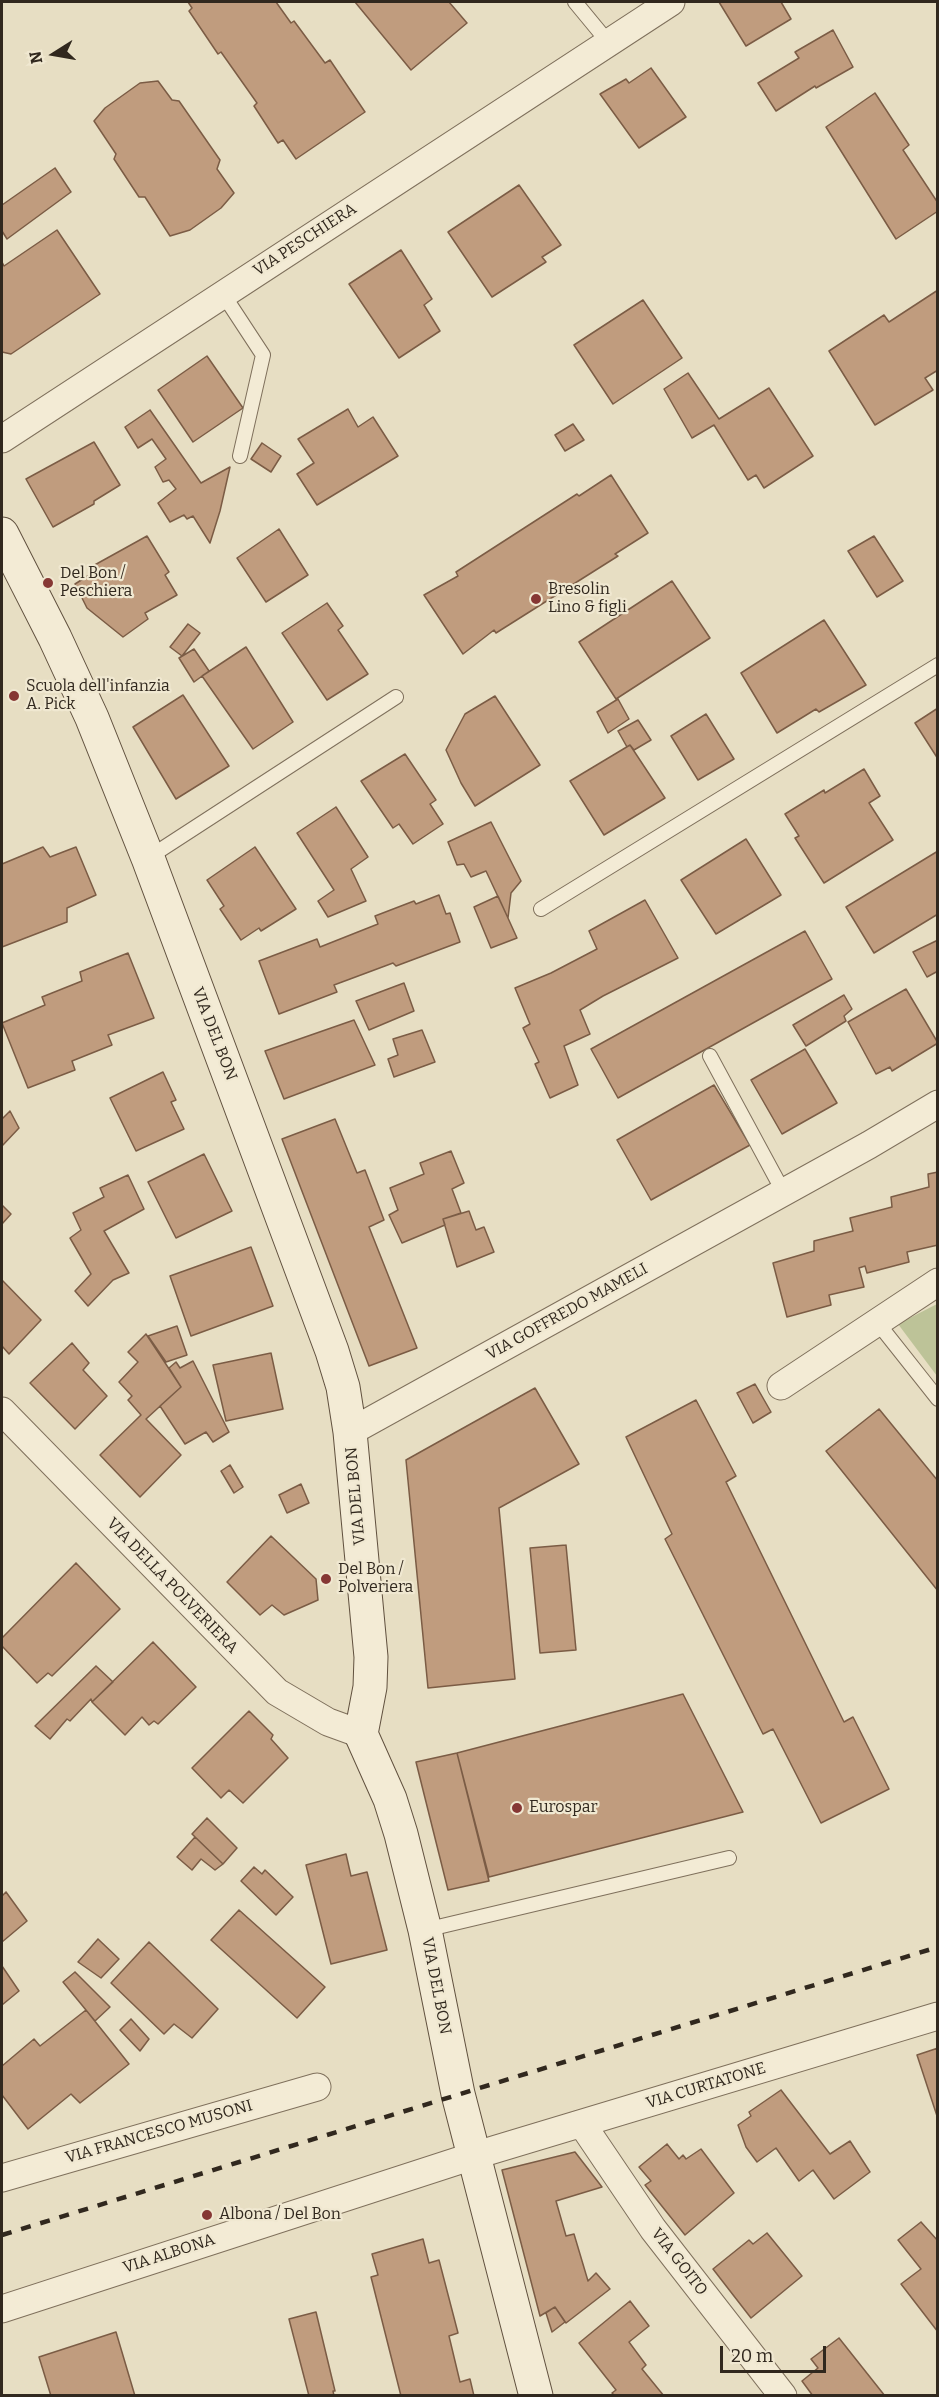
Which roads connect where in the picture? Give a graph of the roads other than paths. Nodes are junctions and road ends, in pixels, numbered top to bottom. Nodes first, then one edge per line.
1 (575, 2) edge
2 (671, 2) edge
3 (608, 42) junction
4 (223, 294) junction
5 (2, 439) edge
6 (240, 456) dead end
7 (2, 534) edge
8 (938, 665) edge
9 (396, 697) dead end
10 (148, 858) junction
11 (541, 909) dead end
12 (710, 1056) dead end
13 (938, 1104) edge
14 (784, 1192) junction
15 (938, 1282) edge
16 (877, 1322) junction
17 (781, 1386) dead end
18 (938, 1399) edge
19 (2, 1411) edge
20 (350, 1432) junction
21 (361, 1734) junction
22 (729, 1858) dead end
23 (425, 1930) junction
24 (938, 2016) edge
25 (317, 2087) dead end
26 (582, 2124) junction
27 (473, 2156) junction
28 (2, 2178) edge
29 (2, 2308) edge
30 (536, 2396) edge
31 (783, 2396) edge

1 - 3 lane
2 - 3 street, VIA PESCHIERA
3 - 4 street, VIA PESCHIERA
4 - 5 street, VIA PESCHIERA
4 - 6 lane
7 - 10 street, VIA DEL BON
8 - 11 lane
9 - 10 lane
10 - 20 street, VIA DEL BON
12 - 14 lane
13 - 14 street, VIA GOFFREDO MAMELI
14 - 20 street, VIA GOFFREDO MAMELI
15 - 16 street
16 - 17 street
16 - 18 lane
19 - 21 street, VIA DELLA POLVERIERA
20 - 21 street, VIA DEL BON
21 - 23 street, VIA DEL BON
22 - 23 lane
23 - 27 street, VIA DEL BON
24 - 26 street, VIA CURTATONE
25 - 28 street, VIA FRANCESCO MUSONI
26 - 27 street, VIA CURTATONE
26 - 31 street, VIA GOITO
27 - 29 street, VIA ALBONA
27 - 30 street, VIA DEL BON

